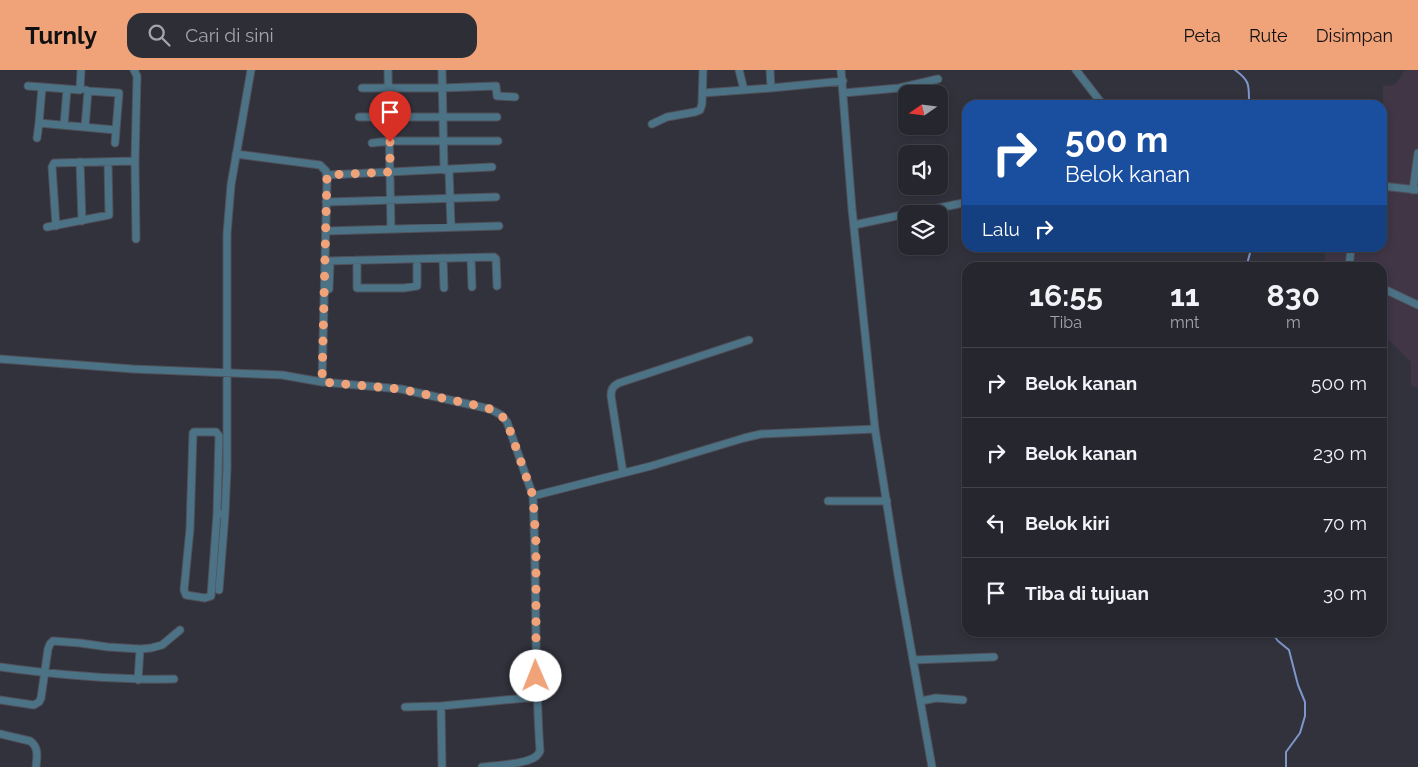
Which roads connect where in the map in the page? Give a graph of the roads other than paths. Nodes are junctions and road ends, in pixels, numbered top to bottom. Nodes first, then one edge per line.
1 (81, 70) edge
2 (134, 70) edge
3 (251, 70) edge
4 (388, 70) edge
5 (442, 70) edge
6 (702, 70) edge
7 (739, 70) edge
8 (770, 70) edge
9 (841, 70) edge
10 (1076, 70) edge
11 (938, 79) dead end
12 (843, 81) junction
13 (28, 86) dead end
14 (42, 87) junction
15 (362, 88) dead end
16 (388, 88) junction
17 (442, 88) junction
18 (772, 88) junction
19 (68, 89) junction
20 (80, 90) junction
21 (744, 90) junction
22 (88, 91) junction
23 (119, 93) junction
24 (703, 93) junction
25 (843, 93) junction
26 (128, 94) dead end
27 (515, 97) dead end
28 (1099, 100) edge
29 (497, 116) dead end
30 (358, 117) dead end
31 (389, 117) junction
32 (443, 117) junction
33 (38, 123) junction
34 (652, 124) dead end
35 (64, 126) junction
36 (85, 127) junction
37 (116, 130) junction
38 (37, 138) dead end
39 (498, 141) dead end
40 (390, 142) junction
41 (443, 142) junction
42 (115, 143) dead end
43 (372, 143) dead end
44 (1418, 152) edge
45 (236, 154) junction
46 (136, 161) junction
47 (80, 162) junction
48 (108, 162) junction
49 (492, 167) dead end
50 (446, 170) junction
51 (390, 172) junction
52 (327, 175) junction
53 (1387, 187) edge
54 (1416, 190) edge
55 (496, 197) dead end
56 (450, 198) junction
57 (391, 200) junction
58 (326, 202) junction
59 (962, 203) edge
60 (948, 206) edge
61 (898, 216) edge
62 (82, 220) junction
63 (854, 225) junction
64 (56, 226) junction
65 (499, 226) dead end
66 (47, 227) dead end
67 (451, 227) junction
68 (391, 228) junction
69 (326, 231) junction
70 (136, 238) dead end
71 (443, 258) junction
72 (471, 258) junction
73 (417, 259) junction
74 (357, 260) junction
75 (327, 261) junction
76 (497, 286) dead end
77 (472, 287) dead end
78 (444, 288) dead end
79 (329, 289) dead end
80 (1387, 290) edge
81 (1418, 305) edge
82 (749, 340) dead end
83 (0, 359) edge
84 (227, 373) junction
85 (322, 382) junction
86 (876, 430) junction
87 (623, 473) junction
88 (533, 496) junction
89 (887, 500) junction
90 (828, 501) dead end
91 (221, 514) junction
92 (219, 590) dead end
93 (180, 630) dead end
94 (140, 649) junction
95 (994, 657) dead end
96 (914, 660) junction
97 (0, 666) edge
98 (45, 673) junction
99 (174, 679) dead end
100 (138, 680) junction
101 (538, 697) junction
102 (0, 700) edge
103 (963, 700) dead end
104 (921, 701) junction
105 (442, 706) junction
106 (405, 708) dead end
107 (0, 734) edge
108 (36, 767) edge
109 (442, 767) edge
110 (482, 767) edge
111 (932, 767) edge

1 - 20 street
2 - 46 street
3 - 45 street
4 - 16 street
5 - 17 street
6 - 24 street
7 - 21 street
8 - 18 street
9 - 12 street
10 - 28 street
11 - 25 street
12 - 18 street
12 - 25 street
13 - 14 street
14 - 19 street
14 - 33 street
15 - 16 street
16 - 17 street
16 - 31 street
17 - 27 street
17 - 32 street
18 - 21 street
19 - 20 street
19 - 35 street
20 - 22 street
21 - 24 street
22 - 23 street
22 - 36 street
23 - 26 street
23 - 37 street
24 - 34 street
25 - 63 street
29 - 32 street
30 - 31 street
31 - 32 street
31 - 40 street
32 - 41 street
33 - 35 street
33 - 38 street
35 - 36 street
36 - 37 street
37 - 42 street
39 - 41 street
40 - 41 street
40 - 43 street
40 - 51 street
41 - 50 street
44 - 54 street
45 - 52 street
45 - 84 street
46 - 48 street
46 - 70 street
47 - 48 street
47 - 62 street
47 - 64 street
48 - 62 street
49 - 50 street
50 - 51 street
50 - 56 street
51 - 52 street
51 - 57 street
52 - 58 street
53 - 54 street
55 - 56 street
56 - 57 street
56 - 67 street
57 - 58 street
57 - 68 street
58 - 69 street
59 - 60 street
61 - 63 street
62 - 64 street
63 - 86 street
64 - 66 street
65 - 67 street
67 - 68 street
68 - 69 street
69 - 75 street
71 - 72 street
71 - 73 street
71 - 78 street
72 - 76 street
72 - 77 street
73 - 74 street
73 - 74 street
74 - 75 street
75 - 79 street
75 - 85 street
80 - 81 street
82 - 87 street
83 - 84 street
84 - 85 street
84 - 91 street
85 - 88 street
86 - 87 street
86 - 89 street
87 - 88 street
88 - 101 street
89 - 90 street
89 - 96 street
91 - 91 street
91 - 92 street
93 - 94 street
94 - 98 street
94 - 100 street
95 - 96 street
96 - 104 street
97 - 98 street
98 - 100 street
98 - 102 street
99 - 100 street
101 - 105 street
101 - 110 street
103 - 104 street
104 - 111 street
105 - 106 street
105 - 109 street
107 - 108 street

